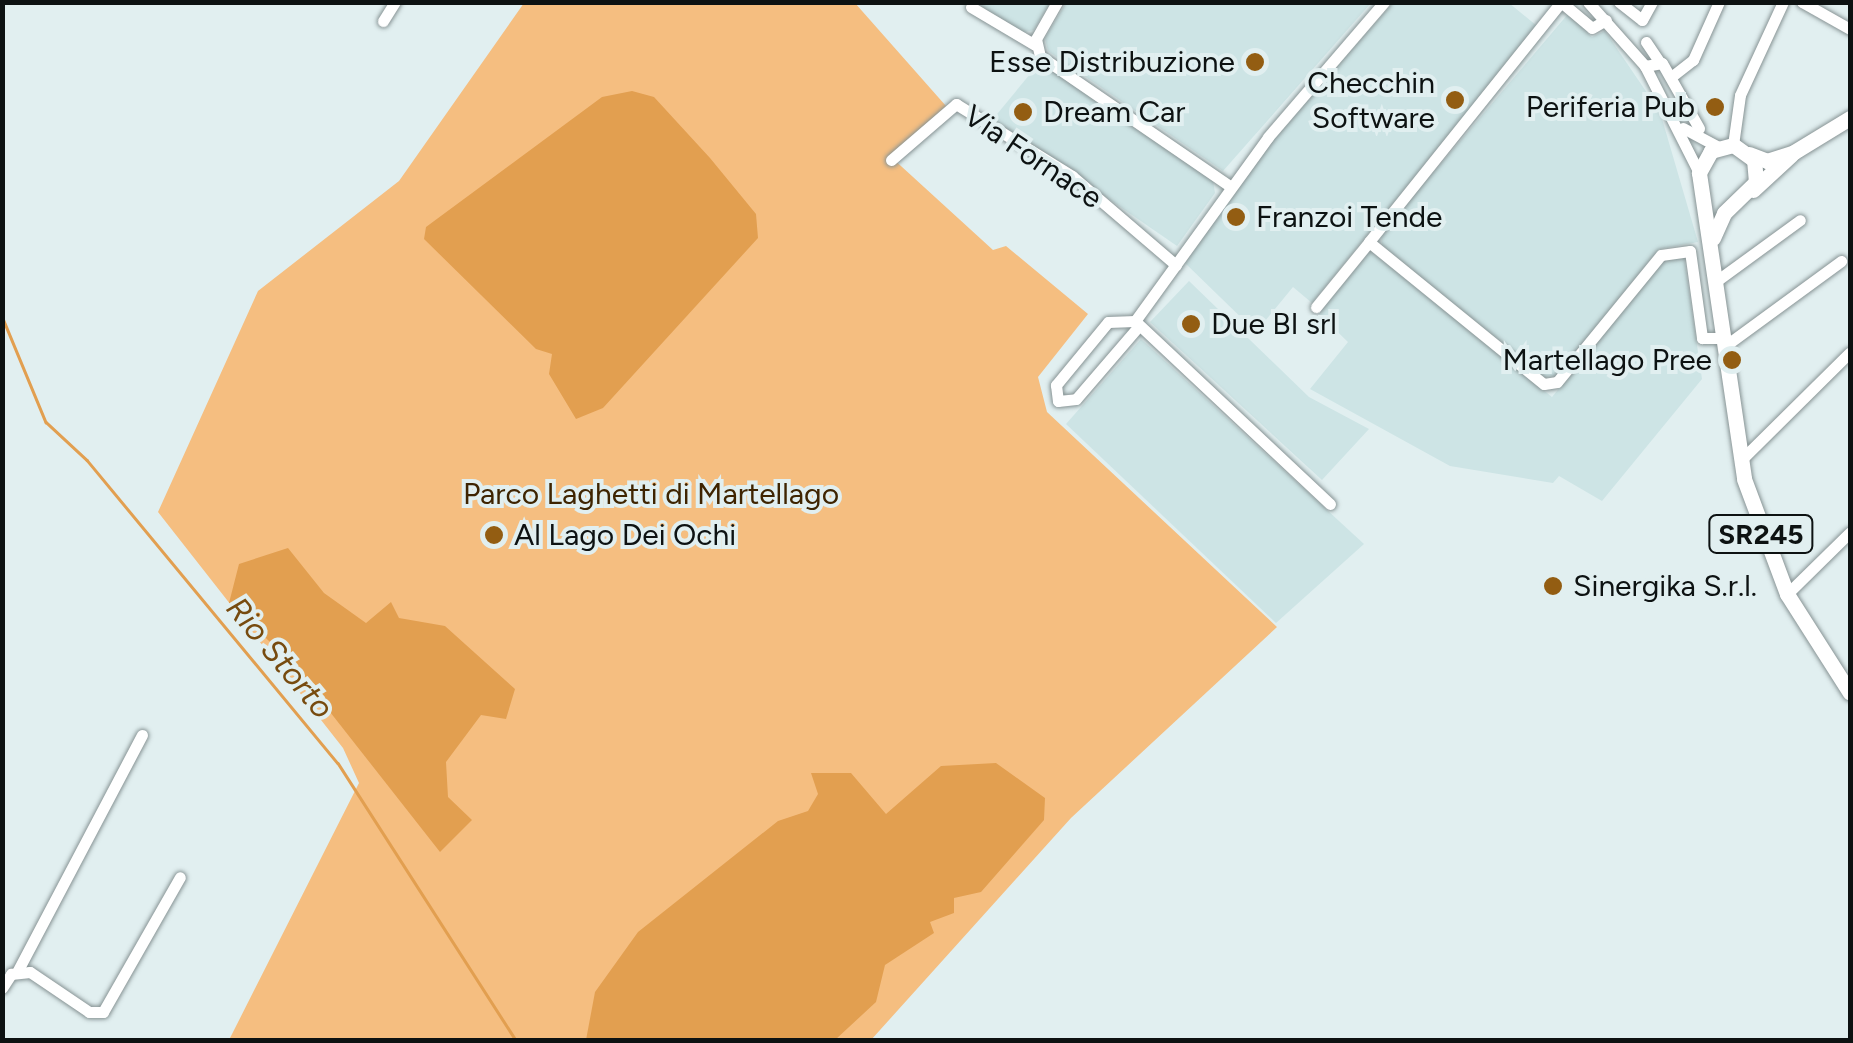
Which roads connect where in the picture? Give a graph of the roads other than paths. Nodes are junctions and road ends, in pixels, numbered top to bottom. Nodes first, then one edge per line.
1 (395, 2) edge
2 (1057, 2) edge
3 (1384, 2) edge
4 (1561, 2) edge
5 (1588, 2) edge
6 (1652, 2) edge
7 (1784, 2) edge
8 (1802, 2) edge
9 (1715, 4) edge
10 (972, 7) dead end
11 (1623, 7) edge
12 (383, 21) dead end
13 (1609, 22) junction
14 (1850, 28) edge
15 (1646, 42) dead end
16 (1036, 45) junction
17 (1658, 60) junction
18 (1645, 66) junction
19 (1671, 77) junction
20 (1850, 118) edge
21 (1681, 126) junction
22 (1700, 128) dead end
23 (1726, 146) junction
24 (1794, 152) junction
25 (1749, 154) junction
26 (891, 160) dead end
27 (1699, 172) junction
28 (1230, 186) junction
29 (1753, 190) junction
30 (1706, 193) junction
31 (1738, 201) junction
32 (1800, 220) dead end
33 (1713, 238) junction
34 (1369, 242) junction
35 (1841, 261) dead end
36 (1176, 264) junction
37 (1716, 282) junction
38 (1316, 306) dead end
39 (1136, 324) junction
40 (1724, 342) junction
41 (1850, 352) edge
42 (1741, 460) junction
43 (1330, 504) dead end
44 (1850, 532) edge
45 (1787, 594) junction
46 (1850, 693) edge
47 (142, 735) dead end
48 (180, 877) dead end
49 (17, 972) junction
50 (2, 988) edge

1 - 12 street
2 - 16 street
3 - 28 street
4 - 13 street
4 - 34 street
5 - 13 street
6 - 11 street
7 - 23 street
8 - 14 street
9 - 19 street
10 - 16 street
11 - 13 street
13 - 18 street
15 - 17 street
16 - 28 street
17 - 18 street
17 - 19 street
18 - 21 street
19 - 22 street
20 - 24 main road
21 - 23 street
21 - 27 street
23 - 25 main road
23 - 27 main road
24 - 25 main road
24 - 29 main road
25 - 29 main road
26 - 36 street, Via Fornace
27 - 30 main road
28 - 36 street
29 - 31 main road
30 - 31 main road
30 - 33 main road, SR245
31 - 33 main road
32 - 37 street
33 - 37 main road, SR245
34 - 38 street
34 - 40 street
35 - 40 street
36 - 39 street
37 - 40 main road, SR245
39 - 39 street
39 - 43 street
40 - 42 main road, SR245
41 - 42 street
42 - 45 main road, SR245
44 - 45 street
45 - 46 main road, SR245
47 - 49 street
48 - 49 street
49 - 50 street

